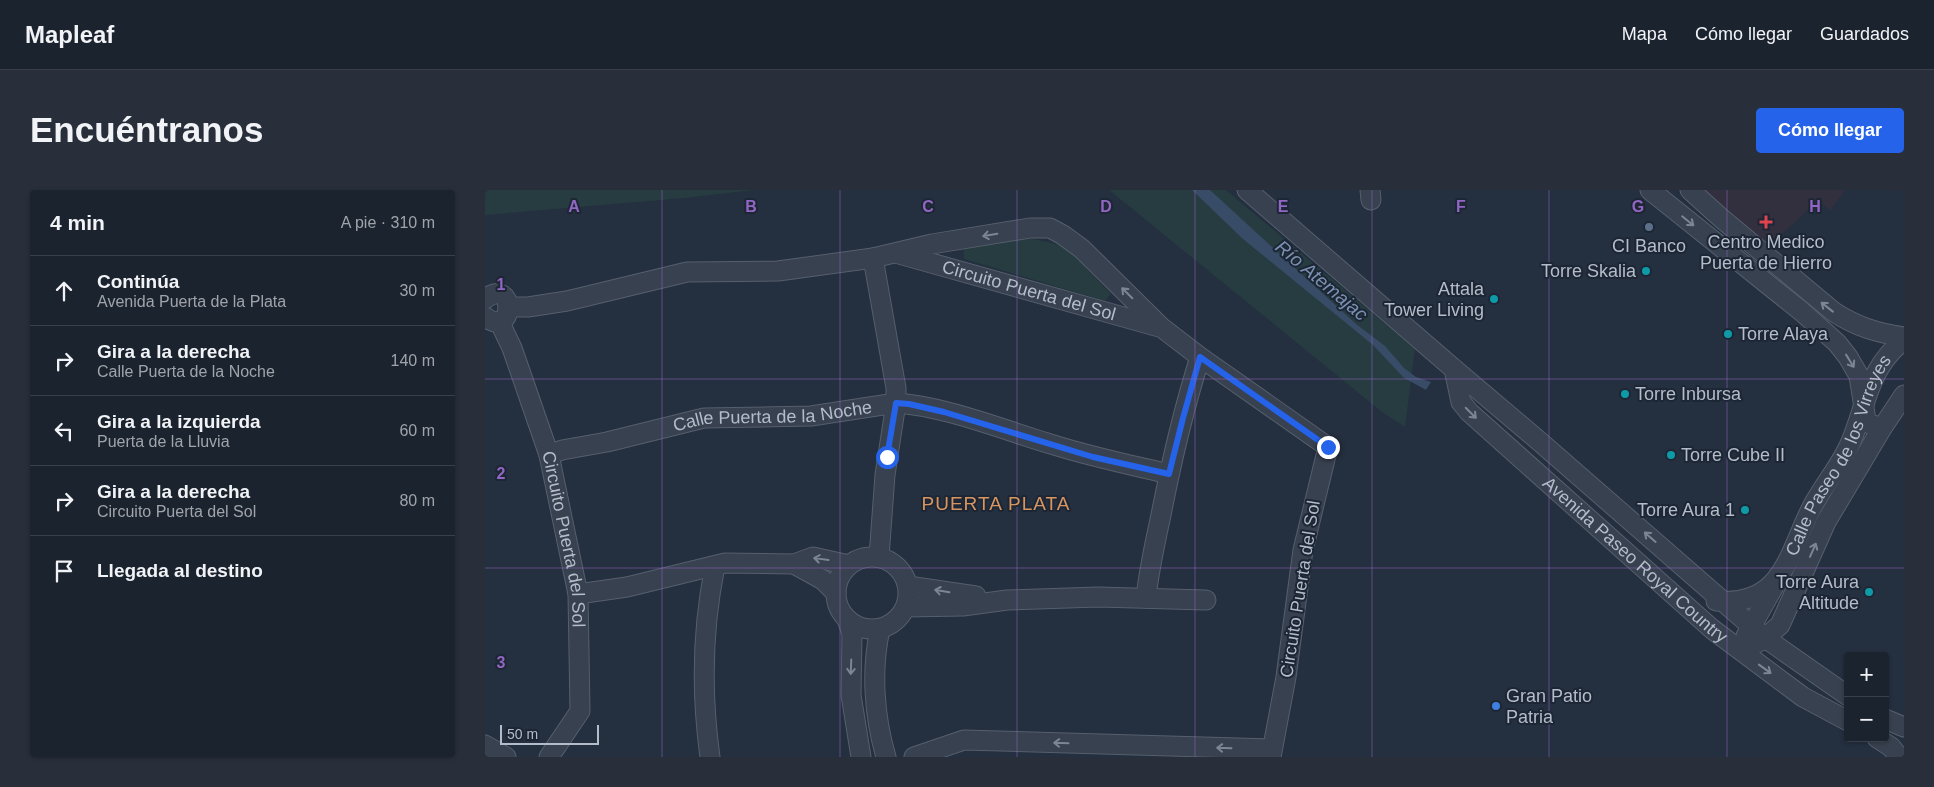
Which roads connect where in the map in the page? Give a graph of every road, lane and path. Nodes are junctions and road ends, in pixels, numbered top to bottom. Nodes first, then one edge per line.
1 (1247, 190) edge
2 (1650, 190) edge
3 (1690, 190) edge
4 (896, 253) junction
5 (873, 258) junction
6 (485, 298) edge
7 (498, 315) edge
8 (1161, 327) junction
9 (1904, 339) edge
10 (1200, 357) junction
11 (1453, 370) junction
12 (1904, 395) edge
13 (896, 403) junction
14 (1863, 410) junction
15 (1882, 428) junction
16 (549, 455) junction
17 (1523, 460) junction
18 (1169, 474) junction
19 (1585, 481) junction
20 (879, 558) junction
21 (794, 564) junction
22 (849, 565) junction
23 (715, 566) junction
24 (1645, 569) junction
25 (1779, 577) junction
26 (908, 586) junction
27 (836, 593) junction
28 (578, 594) junction
29 (1146, 598) junction
30 (1007, 600) junction
31 (1206, 600) dead end
32 (1721, 601) junction
33 (906, 607) junction
34 (847, 619) junction
35 (880, 628) junction
36 (1758, 632) junction
37 (1738, 650) junction
38 (1844, 693) edge
39 (1803, 697) junction
40 (1844, 703) edge
41 (1844, 719) edge
42 (1889, 721) edge
43 (1904, 727) edge
44 (1883, 742) edge
45 (485, 745) edge
46 (1092, 750) edge
47 (1271, 753) edge
48 (506, 757) edge
49 (549, 757) edge
50 (710, 757) edge
51 (861, 757) edge
52 (886, 757) edge
53 (914, 757) edge
54 (1899, 757) edge

1 - 11 street, Avenida Paseo Royal Country
2 -> 14 street
9 -> 3 street
4 - 5 street, Circuito Puerta del Sol
4 - 8 street, Circuito Puerta del Sol
8 -> 4 street, Circuito Puerta del Sol
5 - 7 street, Circuito Puerta del Sol
5 - 13 street
6 - 7 street
7 - 16 street, Circuito Puerta del Sol
8 - 10 street, Circuito Puerta del Sol
9 - 14 street, Calle Paseo de los Virreyes
10 - 18 street
10 - 47 street, Circuito Puerta del Sol
11 -> 17 street, Avenida Paseo Royal Country
11 - 19 street, Avenida Paseo Royal Country
12 - 15 street, Calle Paseo de los Virreyes
13 - 16 street, Calle Puerta de la Noche
13 - 18 street, Calle Puerta de la Noche
13 - 20 street
14 - 15 street
14 - 25 street, Calle Paseo de los Virreyes
36 -> 15 street, Calle Paseo de los Virreyes
16 - 28 street, Circuito Puerta del Sol
17 - 19 street
17 - 24 street, Avenida Paseo Royal Country
18 - 29 street
32 -> 19 street, Avenida Paseo Royal Country
20 - 22 street
20 - 26 street
22 -> 21 street
21 - 23 street
21 - 27 street
22 - 27 street
23 - 28 street
23 - 50 street
24 - 32 street
24 - 37 street, Avenida Paseo Royal Country
25 - 32 street, Calle Paseo de los Virreyes
25 - 36 street, Calle Paseo de los Virreyes
30 -> 26 street
26 - 33 street
27 - 34 street
28 - 49 street, Circuito Puerta del Sol
29 - 30 street
29 - 31 street
30 - 33 street
32 - 36 street, Avenida Paseo Royal Country
33 - 35 street
34 - 35 street
34 -> 51 street
35 - 52 street
36 - 37 street
36 - 38 street, Avenida Paseo Royal Country
37 -> 39 street, Avenida Paseo Royal Country
39 - 40 street
39 - 41 street, Avenida Paseo Royal Country
42 - 43 street
44 - 54 street
45 - 48 street
47 -> 46 street
46 -> 53 street

